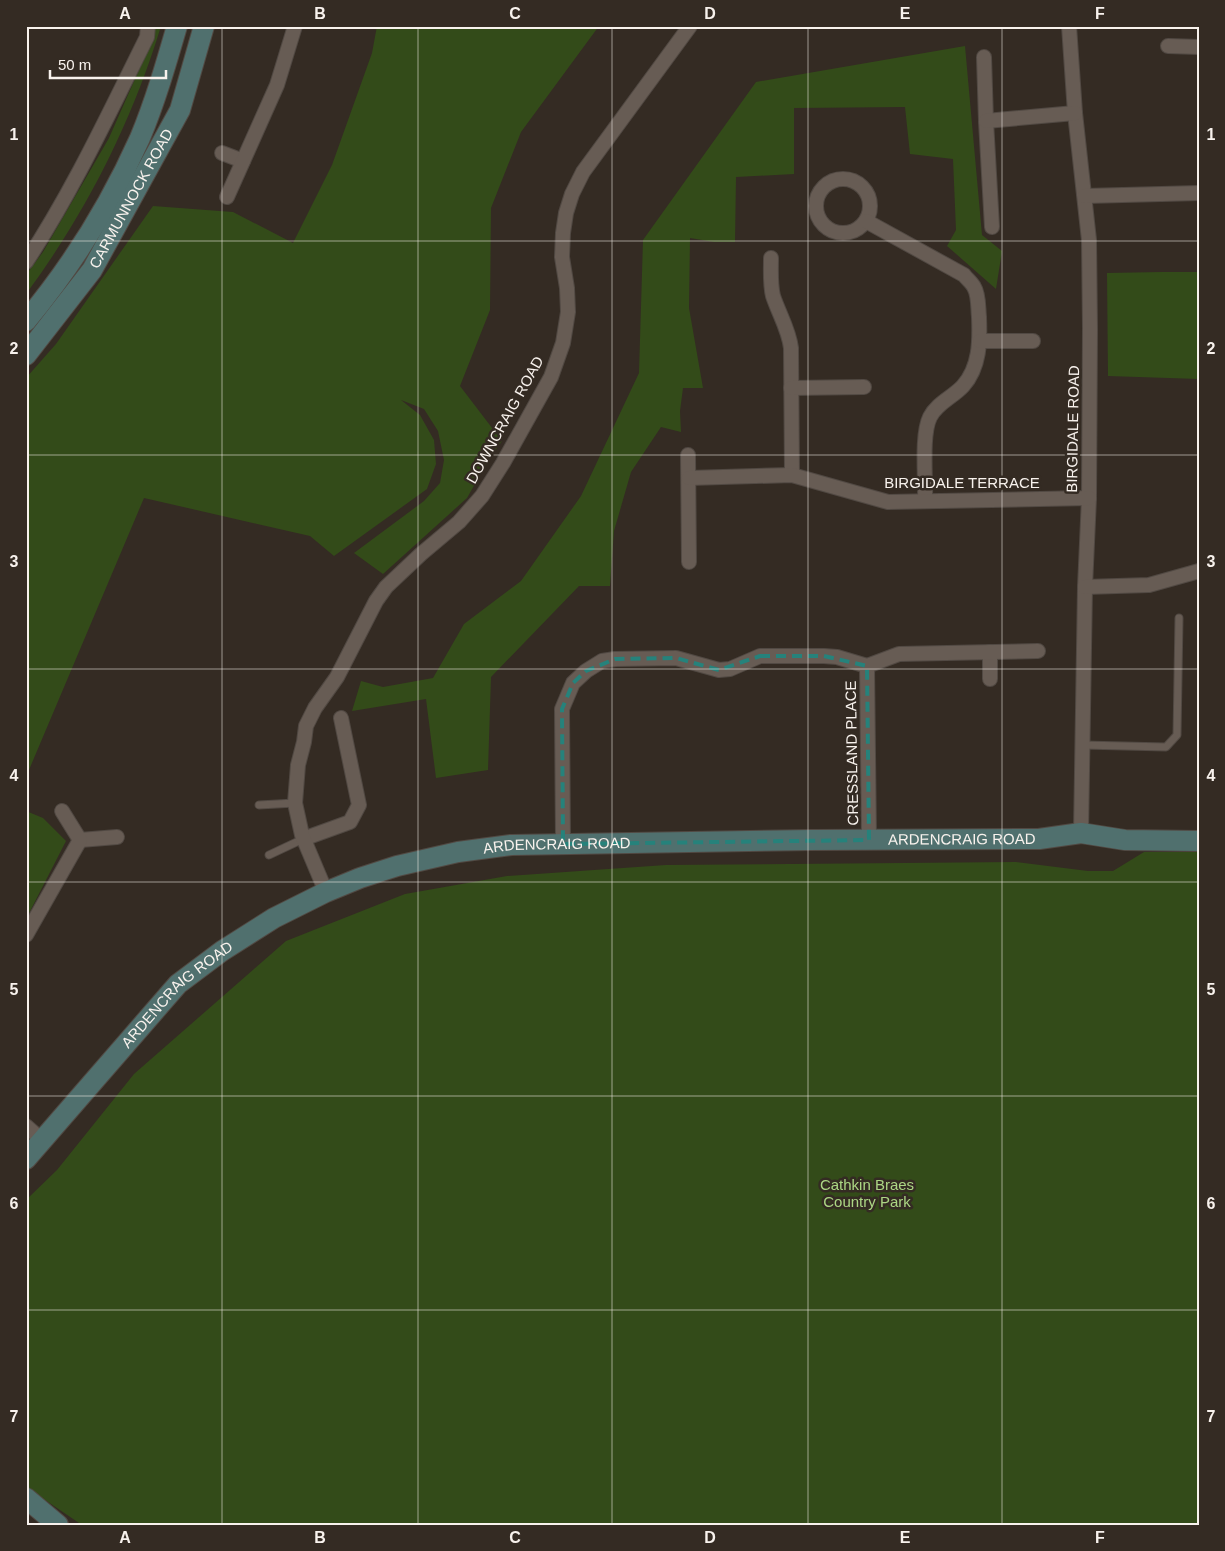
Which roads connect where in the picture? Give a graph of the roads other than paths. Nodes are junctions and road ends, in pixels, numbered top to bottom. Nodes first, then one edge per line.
1 (148, 26) edge
2 (177, 26) edge
3 (204, 26) edge
4 (295, 26) edge
5 (690, 26) edge
6 (1069, 26) edge
7 (1168, 46) dead end
8 (1199, 47) edge
9 (984, 57) dead end
10 (1075, 113) junction
11 (986, 120) junction
12 (222, 153) dead end
13 (243, 160) junction
14 (1199, 193) edge
15 (1085, 196) junction
16 (227, 198) dead end
17 (866, 221) dead end
18 (992, 227) dead end
19 (771, 258) dead end
20 (26, 262) edge
21 (26, 321) edge
22 (980, 341) junction
23 (1033, 341) dead end
24 (26, 355) edge
25 (864, 387) dead end
26 (791, 388) junction
27 (688, 455) dead end
28 (792, 475) junction
29 (688, 478) junction
30 (1089, 498) junction
31 (925, 501) junction
32 (689, 562) dead end
33 (1199, 570) edge
34 (1085, 587) junction
35 (1179, 618) dead end
36 (1038, 651) dead end
37 (990, 652) junction
38 (867, 666) junction
39 (990, 678) dead end
40 (341, 718) dead end
41 (1083, 745) junction
42 (295, 803) junction
43 (259, 805) dead end
44 (62, 811) dead end
45 (1081, 833) junction
46 (117, 837) dead end
47 (303, 839) junction
48 (80, 840) junction
49 (869, 840) junction
50 (1199, 841) edge
51 (563, 844) junction
52 (269, 855) dead end
53 (326, 892) junction
54 (26, 935) edge
55 (26, 1126) edge
56 (43, 1141) junction
57 (26, 1159) edge
58 (26, 1498) edge
59 (58, 1525) edge

1 - 20 street
2 - 21 street, CARMUNNOCK ROAD
3 - 24 street, CARMUNNOCK ROAD
4 - 13 street
5 - 42 street, DOWNCRAIG ROAD
6 - 10 street, BIRGIDALE ROAD
7 - 8 street
9 - 11 street
10 - 11 street
10 - 15 street, BIRGIDALE ROAD
11 - 18 street
12 - 13 street
13 - 16 street
14 - 15 street
15 - 30 street, BIRGIDALE ROAD
17 - 22 street
19 - 26 street
22 - 23 street
22 - 31 street
25 - 26 street
26 - 28 street
27 - 29 street
28 - 29 street, BIRGIDALE TERRACE
28 - 31 street, BIRGIDALE TERRACE
29 - 32 street
30 - 31 street, BIRGIDALE TERRACE
30 - 34 street, BIRGIDALE ROAD
33 - 34 street
34 - 41 street, BIRGIDALE ROAD
35 - 41 lane
36 - 37 street
37 - 38 street
37 - 39 street
38 - 49 street, CRESSLAND PLACE
38 - 51 street
40 - 47 street
41 - 45 street, BIRGIDALE ROAD
42 - 43 lane
42 - 47 street, DOWNCRAIG ROAD
44 - 48 street
45 - 49 street, ARDENCRAIG ROAD
45 - 50 street, ARDENCRAIG ROAD
46 - 48 street
47 - 52 lane
47 - 53 street, DOWNCRAIG ROAD
48 - 54 street
49 - 51 street, ARDENCRAIG ROAD
51 - 53 street, ARDENCRAIG ROAD
53 - 56 street, ARDENCRAIG ROAD
55 - 56 street
56 - 57 street, ARDENCRAIG ROAD
58 - 59 street

